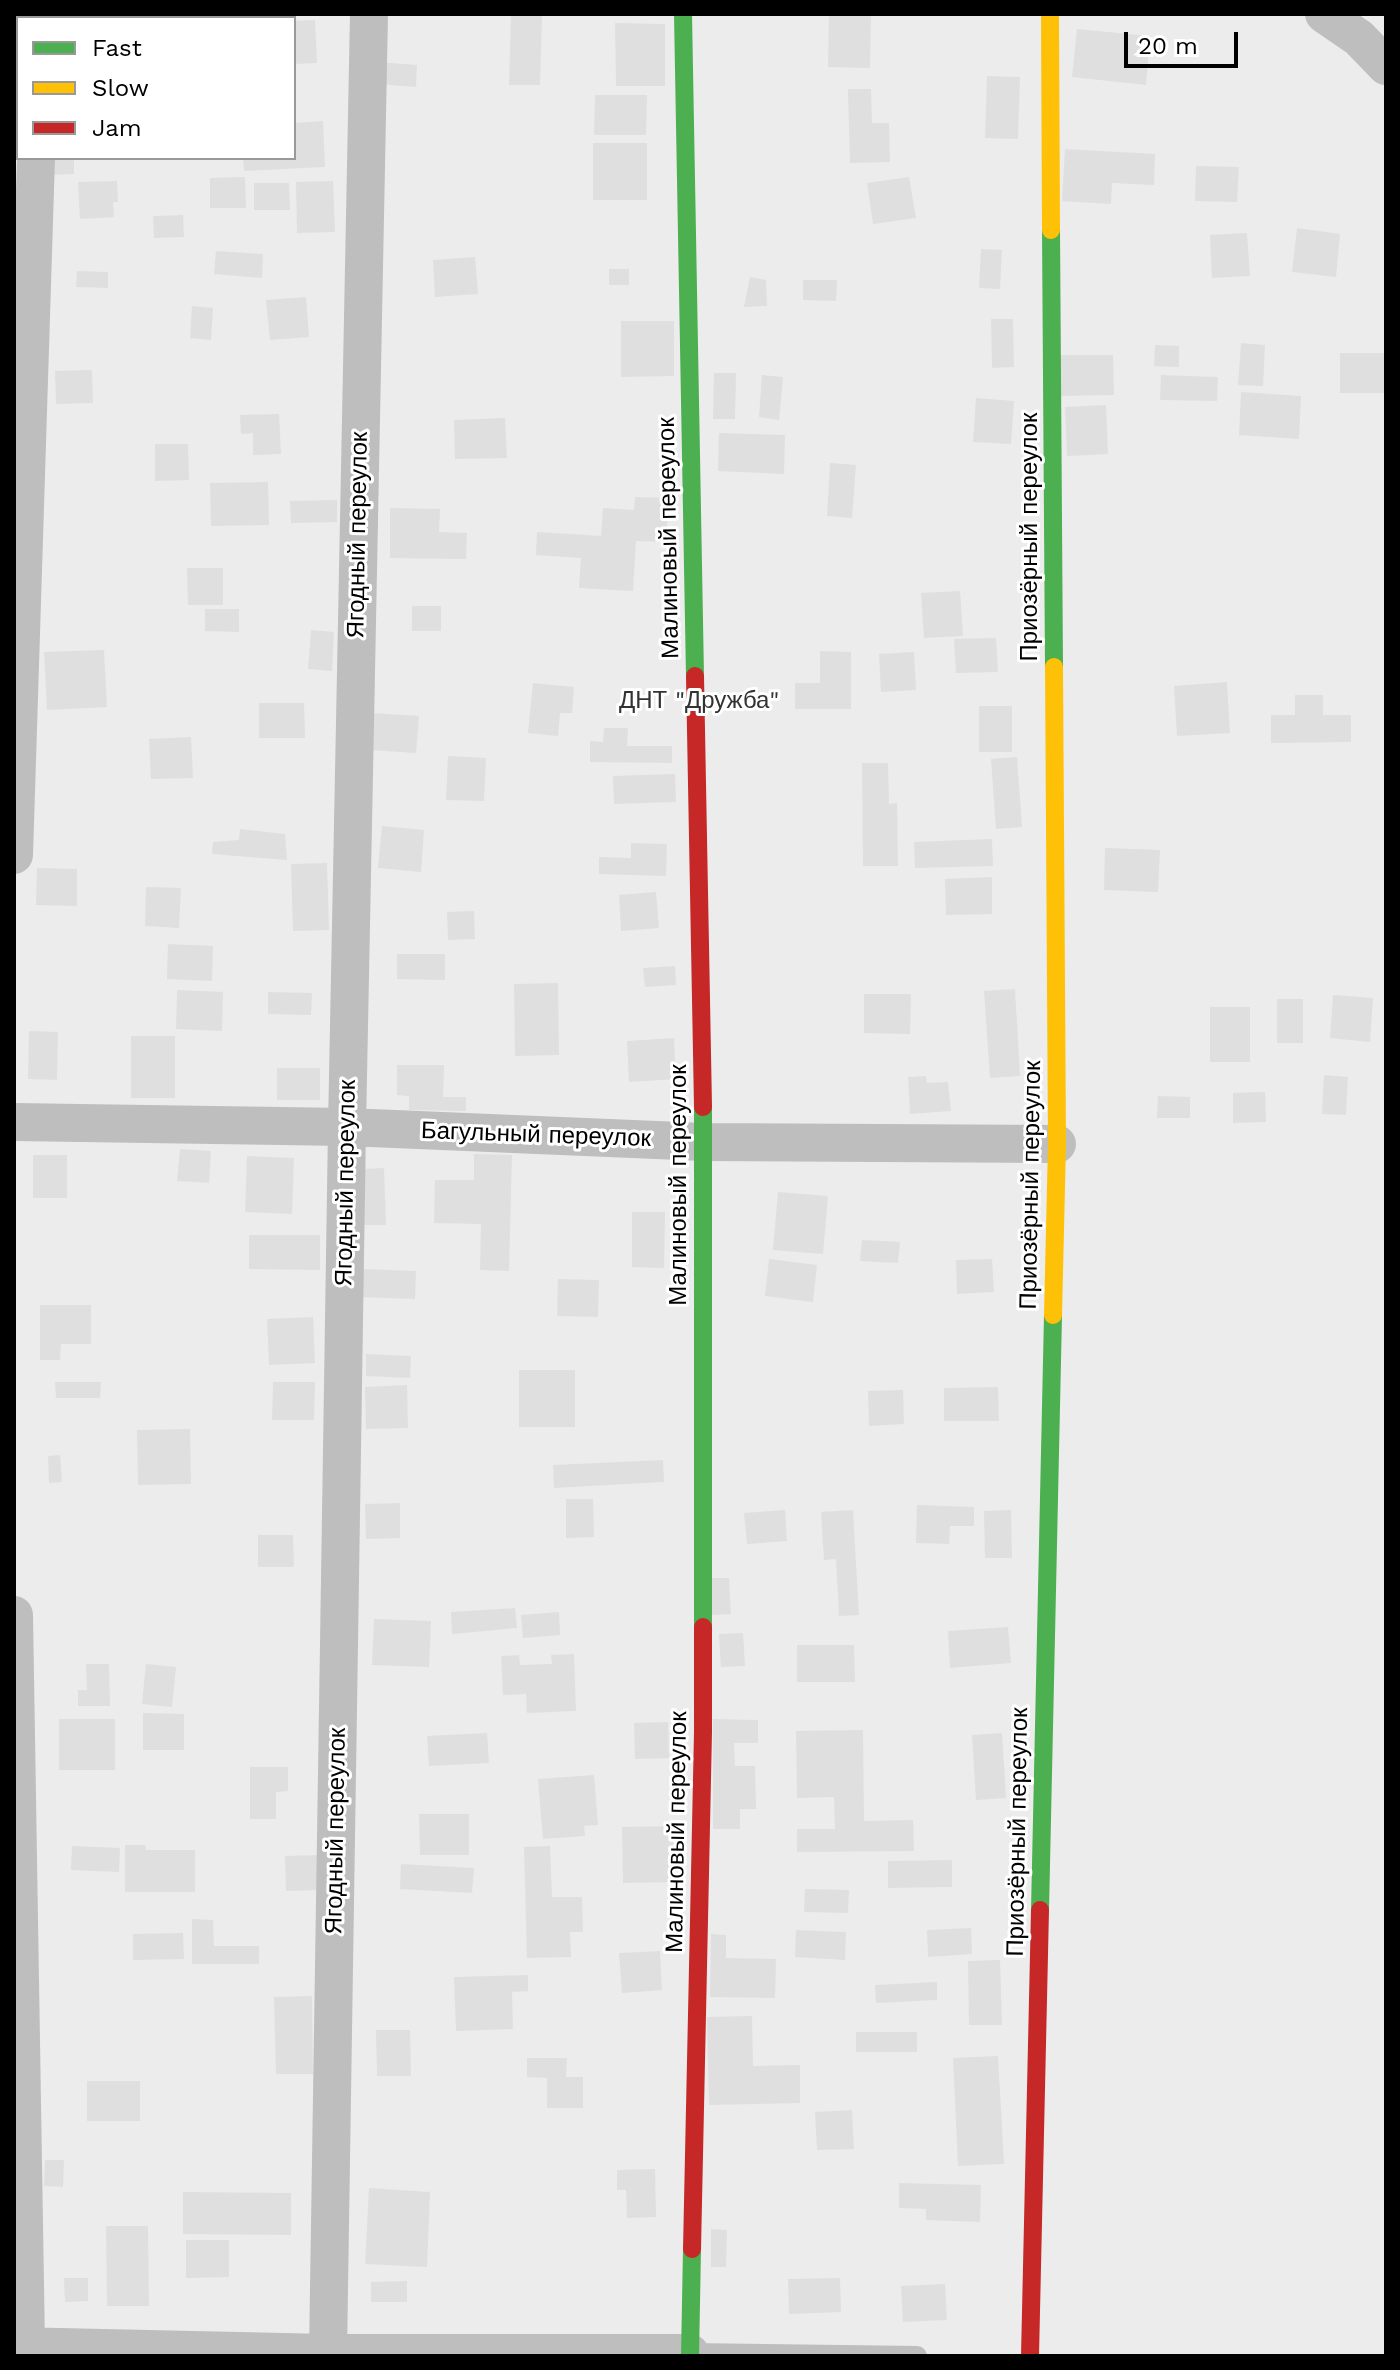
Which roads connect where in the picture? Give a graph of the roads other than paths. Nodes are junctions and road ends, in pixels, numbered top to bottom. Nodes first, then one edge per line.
1 (369, 14) edge
2 (683, 14) edge
3 (1050, 14) edge
4 (1324, 14) edge
5 (1386, 66) edge
6 (36, 160) edge
7 (14, 855) edge
8 (14, 1122) edge
9 (347, 1127) junction
10 (704, 1142) junction
11 (1057, 1144) junction
12 (14, 1615) edge
13 (20, 2346) edge
14 (328, 2353) junction
15 (690, 2354) edge
16 (917, 2356) edge
17 (1030, 2356) edge

1 - 9 street, Ягодный переулок
2 - 10 street, Малиновый переулок
3 - 11 street, Приозёрный переулок
4 - 5 street
6 - 7 street
8 - 9 street, Багульный переулок
9 - 10 street, Багульный переулок
9 - 14 street, Ягодный переулок
10 - 11 street, Багульный переулок
10 - 15 street, Малиновый переулок
11 - 17 street, Приозёрный переулок
12 - 13 street
13 - 14 street
14 - 15 street
15 - 16 lane

